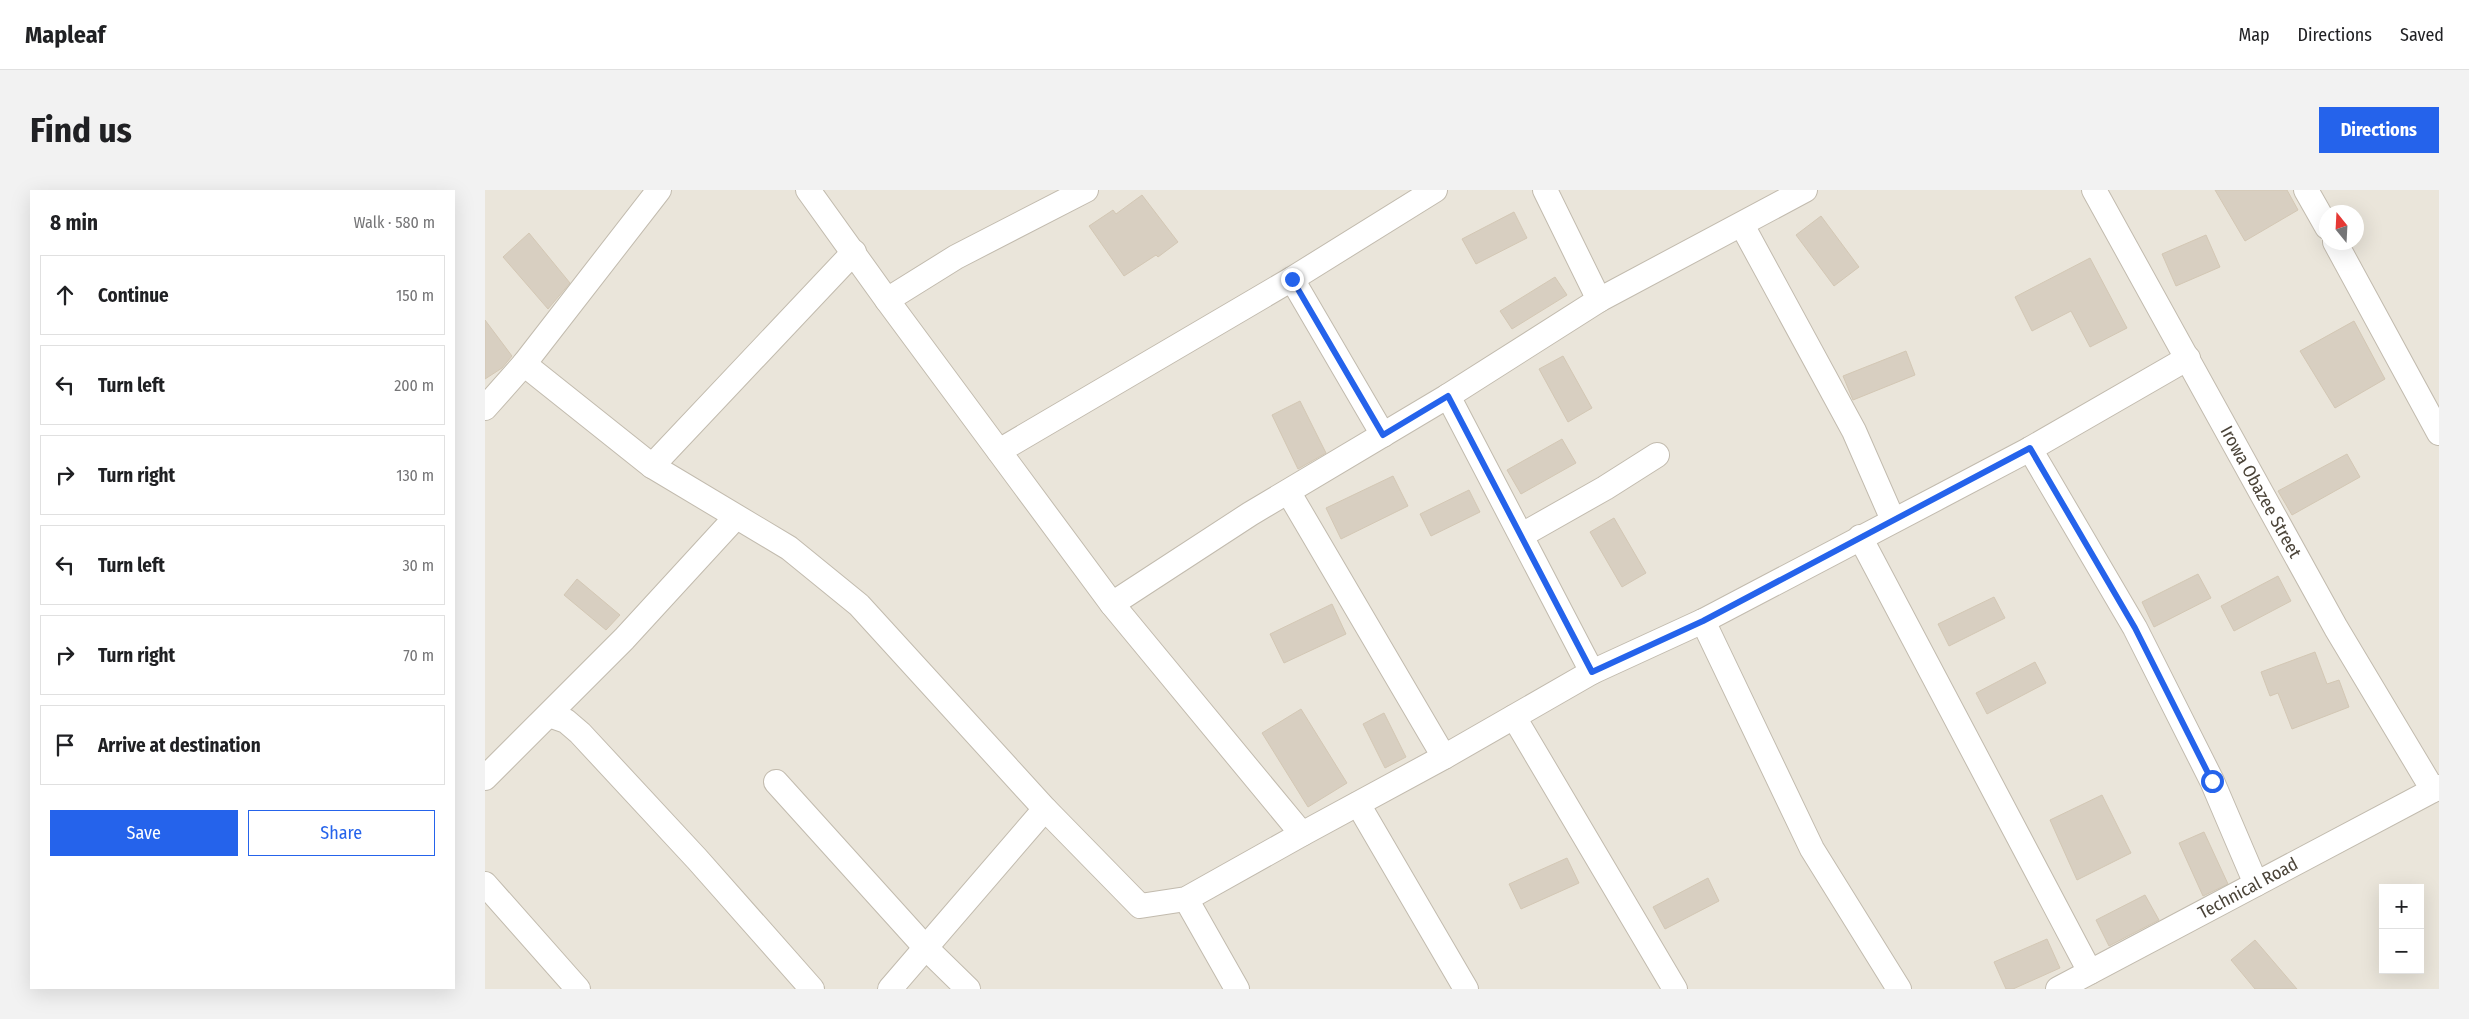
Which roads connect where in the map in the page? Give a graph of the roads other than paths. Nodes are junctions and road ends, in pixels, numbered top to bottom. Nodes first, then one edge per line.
1 (659, 190) edge
2 (809, 190) edge
3 (1086, 190) edge
4 (1435, 190) edge
5 (1545, 190) edge
6 (1805, 190) edge
7 (2093, 190) edge
8 (2306, 190) edge
9 (2319, 213) edge
10 (1742, 225) junction
11 (2339, 250) edge
12 (854, 252) junction
13 (1292, 279) junction
14 (887, 300) junction
15 (1599, 300) junction
16 (2188, 358) junction
17 (524, 364) junction
18 (1448, 396) junction
19 (485, 408) edge
20 (2439, 434) edge
21 (1383, 435) junction
22 (2030, 448) junction
23 (999, 451) junction
24 (1657, 455) dead end
25 (652, 466) junction
26 (1289, 493) junction
27 (736, 517) junction
28 (1893, 520) junction
29 (1522, 535) junction
30 (1860, 537) junction
31 (1111, 604) junction
32 (1703, 621) junction
33 (1592, 672) junction
34 (549, 715) junction
35 (1514, 717) junction
36 (1444, 757) junction
37 (485, 778) edge
38 (776, 782) dead end
39 (2436, 789) edge
40 (1358, 804) junction
41 (1045, 809) junction
42 (1302, 834) junction
43 (485, 884) edge
44 (2256, 884) junction
45 (1186, 899) junction
46 (925, 947) junction
47 (2090, 972) junction
48 (578, 989) edge
49 (812, 989) edge
50 (890, 989) edge
51 (968, 989) edge
52 (1237, 989) edge
53 (1465, 989) edge
54 (1675, 989) edge
55 (1899, 989) edge
56 (2058, 989) edge

1 - 17 street
2 - 12 street
3 - 14 street
4 - 13 street
5 - 15 street
6 - 10 street
7 - 16 street, Irowa Obazee Street
8 - 9 street
10 - 15 street
10 - 28 street
11 - 20 street
12 - 14 street
12 - 25 street
13 - 21 street
13 - 23 street
14 - 23 street
15 - 18 street
16 - 22 street
16 - 39 street, Irowa Obazee Street
17 - 19 street
17 - 25 street
18 - 21 street
18 - 29 street
21 - 26 street
22 - 28 street
22 - 44 street
23 - 31 street
24 - 29 street
25 - 27 street
26 - 31 street
26 - 36 street
27 - 34 street
27 - 41 street
28 - 30 street
29 - 33 street
30 - 32 street
30 - 47 street
31 - 42 street
32 - 33 street
32 - 55 street
33 - 35 street
34 - 37 street
34 - 49 street
35 - 36 street
35 - 54 street
36 - 40 street
38 - 46 street
39 - 44 street, Technical Road
40 - 42 street
40 - 53 street
41 - 45 street
41 - 46 street
42 - 45 street
43 - 48 street
44 - 47 street, Technical Road
45 - 52 street
46 - 50 street
46 - 51 street
47 - 56 street, Technical Road

